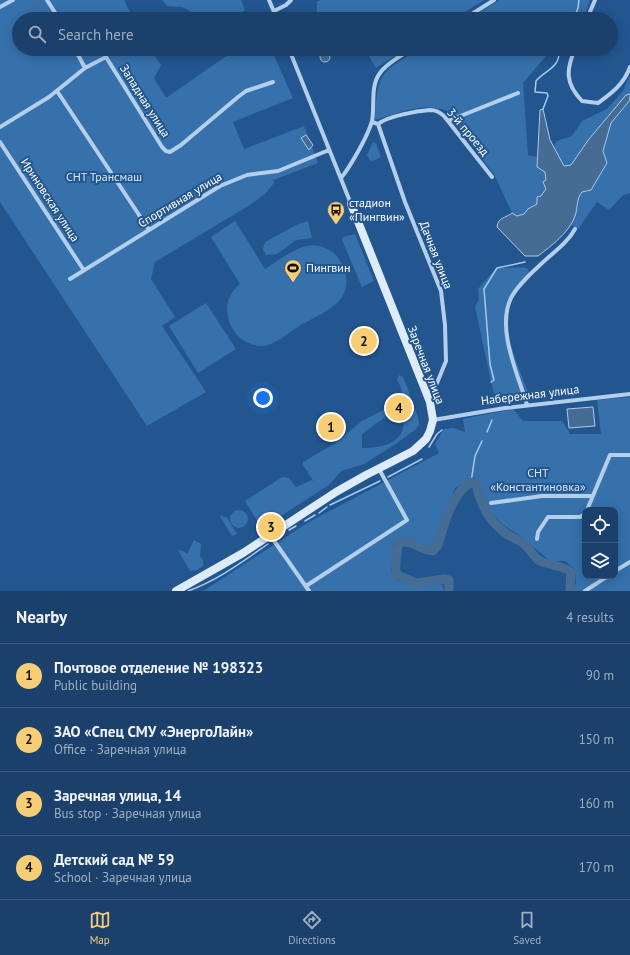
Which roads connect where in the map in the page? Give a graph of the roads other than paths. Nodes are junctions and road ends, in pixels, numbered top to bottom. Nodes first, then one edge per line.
1 (13, 0) edge
2 (47, 0) edge
3 (269, 0) edge
4 (291, 0) edge
5 (494, 0) edge
6 (595, 0) edge
7 (4, 2) edge
8 (0, 7) edge
9 (274, 11) joint
10 (55, 12) edge
11 (475, 12) edge
12 (591, 12) edge
13 (79, 56) edge
14 (292, 56) edge
15 (402, 56) edge
16 (572, 56) edge
17 (630, 67) edge
18 (85, 68) junction
19 (273, 82) dead end
20 (57, 91) junction
21 (518, 93) dead end
22 (448, 121) junction
23 (372, 122) junction
24 (378, 124) junction
25 (0, 127) edge
26 (0, 142) edge
27 (329, 150) junction
28 (492, 177) dead end
29 (341, 178) junction
30 (351, 204) joint
31 (575, 229) dead end
32 (149, 230) junction
33 (83, 269) junction
34 (70, 279) dead end
35 (630, 394) edge
36 (430, 402) junction
37 (527, 405) junction
38 (433, 420) junction
39 (630, 455) edge
40 (379, 468) junction
41 (593, 496) junction
42 (491, 503) dead end
43 (588, 507) edge
44 (582, 516) edge
45 (270, 535) junction
46 (537, 539) dead end
47 (630, 562) edge
48 (618, 569) edge
49 (603, 579) edge
50 (306, 586) junction
51 (176, 591) edge
52 (309, 591) edge
53 (585, 591) edge

1 - 7 street
2 - 10 street
3 - 9 street
4 - 9 street
5 - 11 street
6 - 12 street
7 - 8 street
13 - 18 street
14 - 27 street, Заречная улица
15 - 23 street
16 - 17 street
18 - 19 street, Западная улица
18 - 20 street, Западная улица
20 - 25 street, Западная улица
20 - 32 street
21 - 22 street
22 - 24 street, 3-й проезд
22 - 28 street, 3-й проезд
23 - 24 street
23 - 29 street
24 - 36 street, Дачная улица
26 - 33 street, Ириновская улица
27 - 29 street, Заречная улица
27 - 32 street, Спортивная улица
29 - 30 street, Заречная улица
30 - 36 street, Заречная улица
31 - 37 street
32 - 33 street, Спортивная улица
33 - 34 street, Спортивная улица
35 - 37 street, Набережная улица
36 - 38 street, Заречная улица
37 - 38 street, Набережная улица
38 - 40 street, Заречная улица
39 - 41 street
40 - 45 street, Заречная улица
40 - 50 street
41 - 42 street
41 - 43 street
44 - 46 street
45 - 50 street
45 - 51 street, Заречная улица
47 - 48 street
49 - 53 street
50 - 52 street

